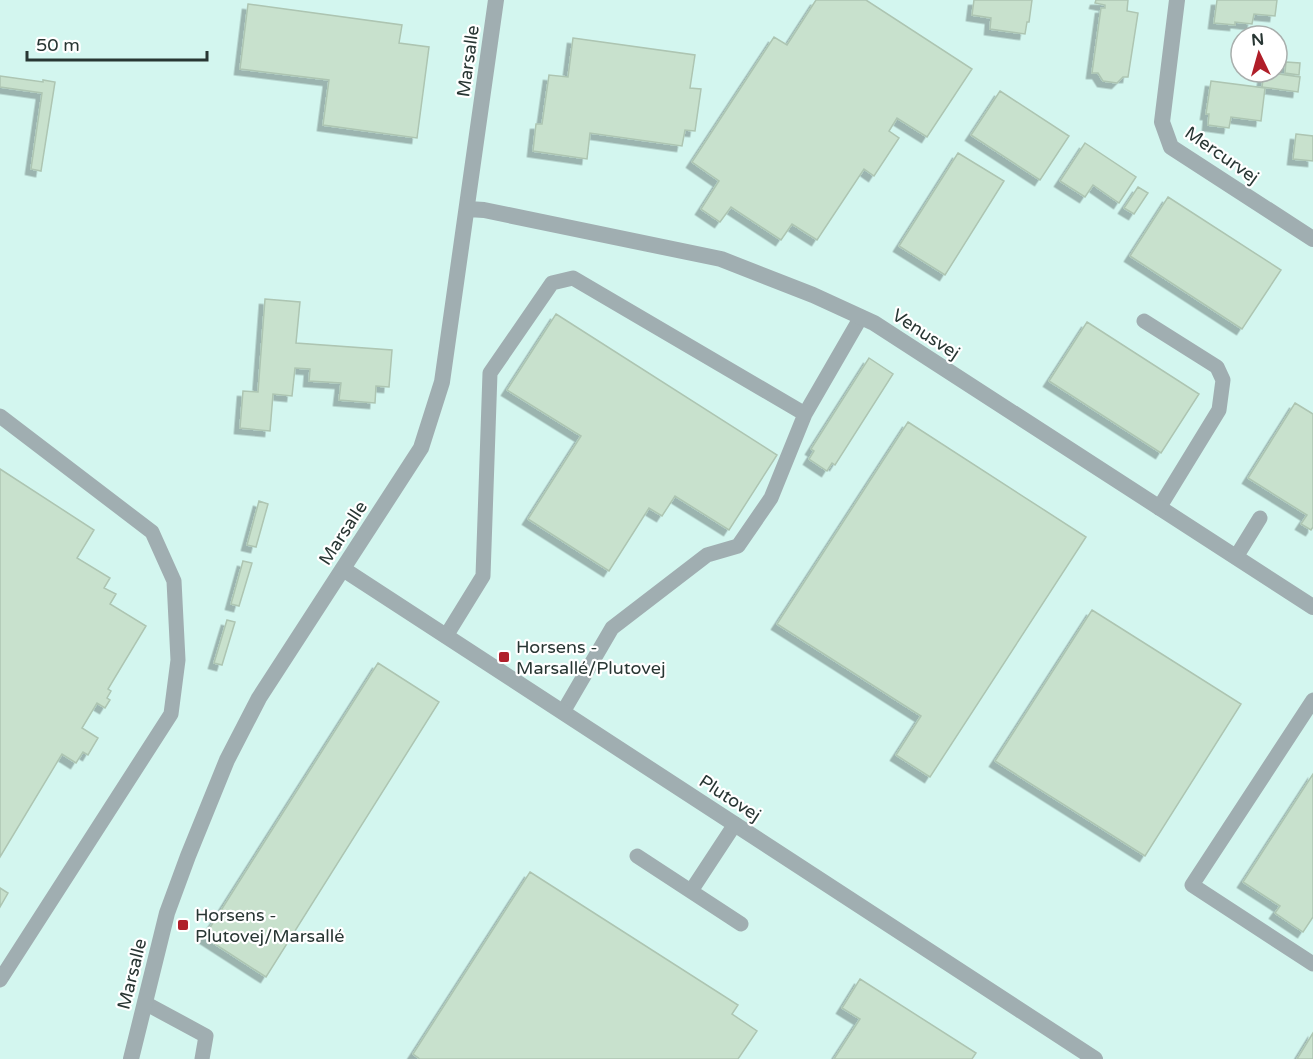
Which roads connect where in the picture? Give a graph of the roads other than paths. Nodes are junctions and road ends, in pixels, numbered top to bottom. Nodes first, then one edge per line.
1 (496, 0) edge
2 (1177, 0) edge
3 (468, 208) junction
4 (1313, 239) edge
5 (861, 317) junction
6 (1144, 321) dead end
7 (805, 414) junction
8 (0, 416) edge
9 (1159, 508) junction
10 (1260, 518) dead end
11 (1236, 557) junction
12 (343, 569) junction
13 (1313, 607) edge
14 (446, 636) junction
15 (1313, 700) edge
16 (563, 712) junction
17 (735, 824) junction
18 (637, 856) dead end
19 (691, 891) junction
20 (741, 924) dead end
21 (1313, 964) edge
22 (0, 980) edge
23 (145, 1003) junction
24 (131, 1059) edge
25 (202, 1059) edge
26 (1095, 1059) edge

1 - 3 street, Marsalle
2 - 4 street, Mercurvej
3 - 5 street, Venusvej
3 - 12 street, Marsalle
5 - 7 lane
5 - 9 street, Venusvej
6 - 9 lane
7 - 14 lane
7 - 16 lane
8 - 22 lane
9 - 11 street, Venusvej
10 - 11 lane
11 - 13 street, Venusvej
12 - 14 street, Plutovej
12 - 23 street, Marsalle
14 - 16 street, Plutovej
15 - 21 lane
16 - 17 street, Plutovej
17 - 19 lane
17 - 26 street, Plutovej
18 - 19 lane
19 - 20 lane
23 - 24 street, Marsalle
23 - 25 lane

